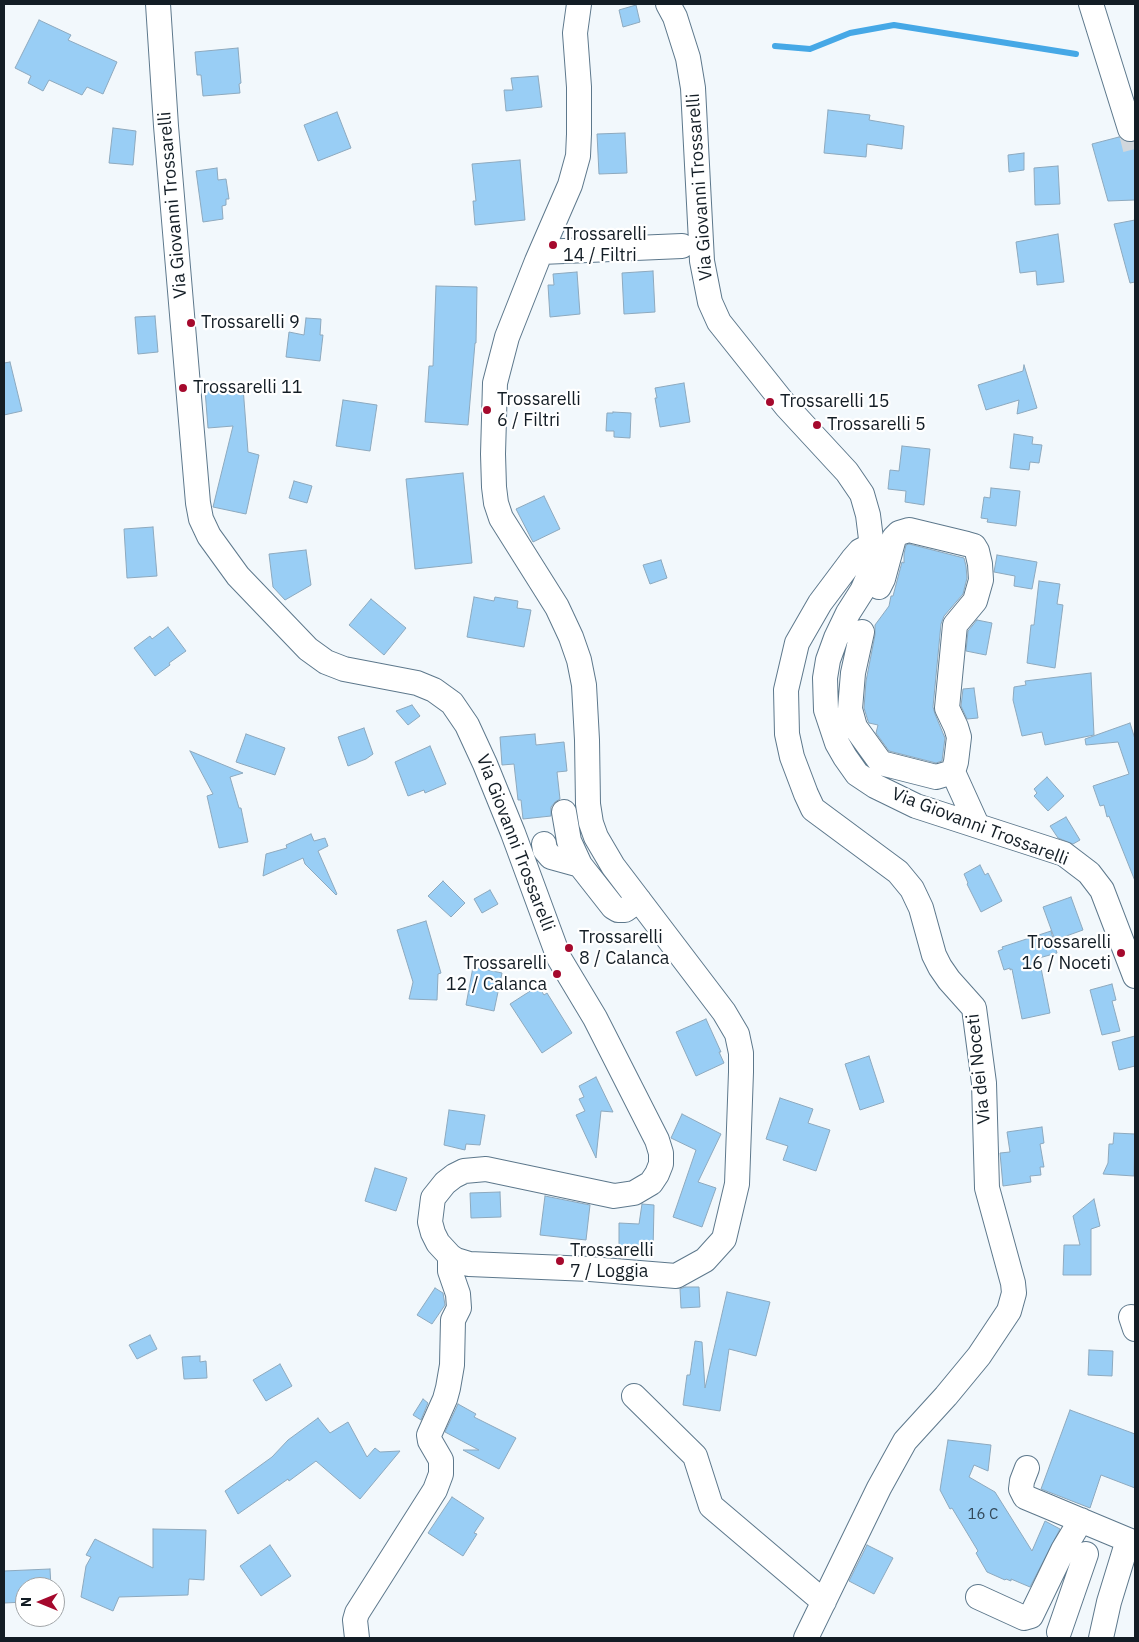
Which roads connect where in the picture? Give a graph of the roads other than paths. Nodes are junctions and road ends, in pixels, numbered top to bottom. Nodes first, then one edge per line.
1 (158, 4) edge
2 (579, 4) edge
3 (668, 4) edge
4 (1091, 4) edge
5 (1130, 129) dead end
6 (682, 246) dead end
7 (541, 252) junction
8 (872, 545) junction
9 (859, 595) junction
10 (862, 632) dead end
11 (953, 772) junction
12 (564, 812) dead end
13 (977, 826) junction
14 (544, 844) dead end
15 (580, 865) junction
16 (639, 900) junction
17 (1135, 976) edge
18 (450, 1256) junction
19 (634, 1396) dead end
20 (1027, 1468) dead end
21 (1081, 1520) junction
22 (1132, 1542) edge
23 (1086, 1554) dead end
24 (1045, 1587) junction
25 (978, 1596) dead end
26 (824, 1602) junction
27 (1070, 1602) junction
28 (1059, 1632) dead end
29 (357, 1638) edge
30 (806, 1638) edge
31 (1101, 1638) edge

1 - 18 street, Via Giovanni Trossarelli
2 - 7 street
3 - 8 street, Via Giovanni Trossarelli
4 - 5 street
6 - 7 street
7 - 16 street
8 - 9 street, Via Giovanni Trossarelli
8 - 26 street, Via dei Noceti
9 - 11 street
9 - 13 street, Via Giovanni Trossarelli
10 - 11 street
11 - 13 street
12 - 15 street
13 - 17 street, Via Giovanni Trossarelli
14 - 15 street
15 - 16 street
16 - 18 street
18 - 29 street
19 - 26 street
20 - 21 street
21 - 22 street
21 - 24 street
22 - 31 street
23 - 27 street
24 - 25 street
24 - 27 street
26 - 30 street, Via dei Noceti
27 - 28 street

